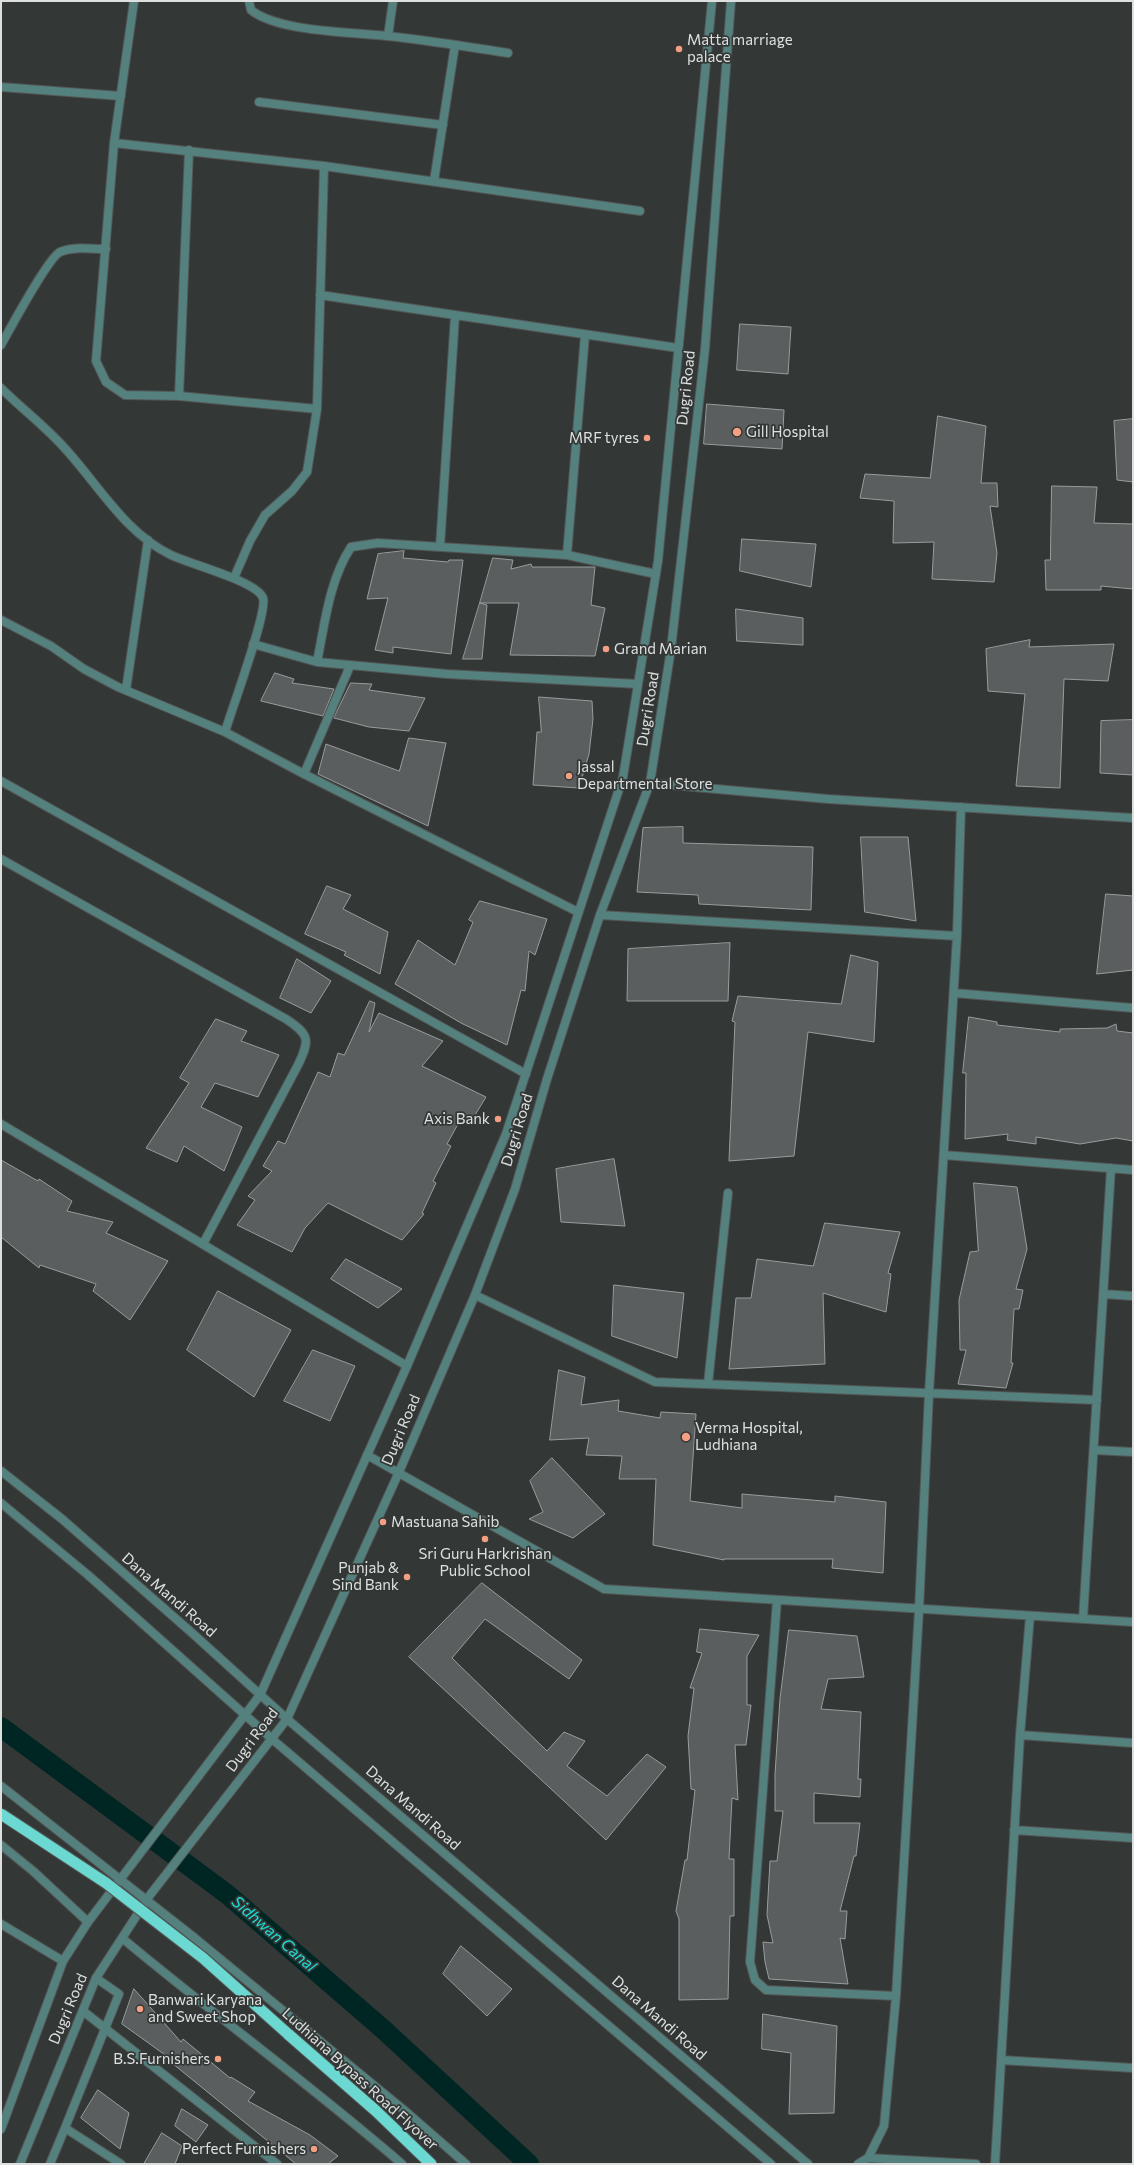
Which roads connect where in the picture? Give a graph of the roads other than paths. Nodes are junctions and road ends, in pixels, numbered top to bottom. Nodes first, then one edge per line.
1 (134, 1) edge
2 (249, 1) edge
3 (393, 1) edge
4 (712, 1) edge
5 (731, 1) edge
6 (388, 36) junction
7 (455, 46) junction
8 (508, 53) dead end
9 (1, 88) edge
10 (121, 96) junction
11 (259, 102) dead end
12 (443, 126) junction
13 (114, 143) junction
14 (189, 150) junction
15 (324, 166) junction
16 (434, 181) junction
17 (640, 211) dead end
18 (106, 249) junction
19 (320, 295) junction
20 (455, 316) junction
21 (585, 335) junction
22 (1, 345) edge
23 (678, 348) junction
24 (3, 390) edge
25 (179, 396) junction
26 (1, 401) edge
27 (316, 409) junction
28 (148, 540) junction
29 (440, 547) junction
30 (566, 555) junction
31 (656, 574) junction
32 (234, 578) junction
33 (1, 620) edge
34 (253, 644) junction
35 (317, 662) junction
36 (350, 666) junction
37 (638, 684) junction
38 (126, 690) junction
39 (225, 732) junction
40 (304, 774) junction
41 (1, 781) edge
42 (650, 783) junction
43 (962, 807) junction
44 (1133, 818) edge
45 (1, 859) edge
46 (578, 912) junction
47 (600, 915) junction
48 (957, 936) junction
49 (954, 993) junction
50 (1133, 1008) edge
51 (526, 1074) junction
52 (1, 1124) edge
53 (944, 1156) junction
54 (1111, 1168) junction
55 (1133, 1170) edge
56 (728, 1193) dead end
57 (203, 1244) junction
58 (1103, 1294) junction
59 (475, 1295) junction
60 (1133, 1296) edge
61 (407, 1366) junction
62 (708, 1384) junction
63 (929, 1393) junction
64 (1097, 1400) junction
65 (1094, 1450) junction
66 (1133, 1452) edge
67 (367, 1455) junction
68 (1, 1471) edge
69 (398, 1472) junction
70 (1, 1503) edge
71 (777, 1600) junction
72 (919, 1610) junction
73 (1030, 1616) junction
74 (1084, 1619) junction
75 (1133, 1622) edge
76 (260, 1695) junction
77 (246, 1715) junction
78 (287, 1719) junction
79 (1020, 1735) junction
80 (272, 1739) junction
81 (1133, 1743) edge
82 (1, 1786) edge
83 (1, 1814) edge
84 (1014, 1830) junction
85 (1133, 1838) edge
86 (1, 1845) edge
87 (122, 1879) junction
88 (148, 1898) junction
89 (88, 1922) junction
90 (1, 1924) edge
91 (122, 1938) junction
92 (63, 1961) junction
93 (96, 1978) junction
94 (896, 1996) junction
95 (82, 2011) junction
96 (106, 2029) junction
97 (1001, 2060) junction
98 (1133, 2068) edge
99 (65, 2128) junction
100 (1, 2129) edge
101 (868, 2158) junction
102 (20, 2164) edge
103 (50, 2164) edge
104 (121, 2164) edge
105 (276, 2164) edge
106 (402, 2164) edge
107 (431, 2164) edge
108 (466, 2164) edge
109 (771, 2164) edge
110 (808, 2164) edge
111 (858, 2164) edge
112 (976, 2164) edge
113 (995, 2164) edge

1 - 10 street
2 - 6 street
3 - 6 street
4 - 23 street, Dugri Road
5 - 42 street, Dugri Road
6 - 7 street
7 - 8 street
7 - 12 street
9 - 10 street
10 - 13 street
11 - 12 street
12 - 16 street
13 - 14 street
13 - 18 street
14 - 15 street
14 - 25 street
15 - 16 street
15 - 19 street
16 - 17 street
18 - 22 street
18 - 25 street
19 - 20 street
19 - 27 street
20 - 21 street
20 - 29 street
21 - 23 street
21 - 30 street
23 - 31 street, Dugri Road
24 - 26 street
24 - 28 street
25 - 27 street
27 - 32 street
28 - 32 street
28 - 38 street
29 - 30 street
29 - 35 street
30 - 31 street
31 - 37 street, Dugri Road
32 - 34 street
33 - 38 street
34 - 35 street
34 - 39 street
35 - 36 street
36 - 37 street
36 - 40 street
37 - 46 street, Dugri Road
38 - 39 street
39 - 40 street
40 - 46 street
41 - 51 street
42 - 43 street
42 - 47 street, Dugri Road
43 - 44 street
43 - 48 street
45 - 57 street
46 - 51 street, Dugri Road
47 - 48 street
47 - 59 street, Dugri Road
48 - 49 street
49 - 50 street
49 - 53 street
51 - 61 street, Dugri Road
52 - 57 street
53 - 54 street
53 - 63 street
54 - 55 street
54 - 58 street
56 - 62 street
57 - 61 street
58 - 60 street
58 - 64 street
59 - 62 street
59 - 69 street, Dugri Road
61 - 67 street, Dugri Road
62 - 63 street
63 - 64 street
63 - 72 street
64 - 65 street
65 - 66 street
65 - 74 street
67 - 69 street
67 - 76 street, Dugri Road
68 - 76 street, Dana Mandi Road
69 - 71 street
69 - 78 street, Dugri Road
70 - 77 street
71 - 72 street
71 - 94 street
72 - 73 street
72 - 94 street
73 - 74 street
73 - 79 street
74 - 75 street
76 - 77 street, Dugri Road
76 - 78 street, Dana Mandi Road
77 - 80 street
77 - 87 street, Dugri Road
78 - 80 street, Dugri Road
78 - 110 street, Dana Mandi Road
79 - 81 street
79 - 84 street
80 - 88 street, Dugri Road
80 - 109 street
82 - 87 street
83 - 107 highway, Ludhiana Bypass Road Flyover, bridge
84 - 85 street
84 - 97 street
86 - 89 street
87 - 88 street
87 - 89 street, Dugri Road
88 - 91 street, Dugri Road
88 - 108 street
89 - 92 street, Dugri Road
90 - 92 street
91 - 93 street, Dugri Road
91 - 106 street
92 - 100 street, Dugri Road
93 - 95 street, Dugri Road
93 - 96 street
94 - 101 street
95 - 96 street
95 - 102 street, Dugri Road
96 - 99 street
96 - 105 street
97 - 98 street
97 - 113 street
99 - 103 street
99 - 104 street
101 - 111 street
101 - 112 street

